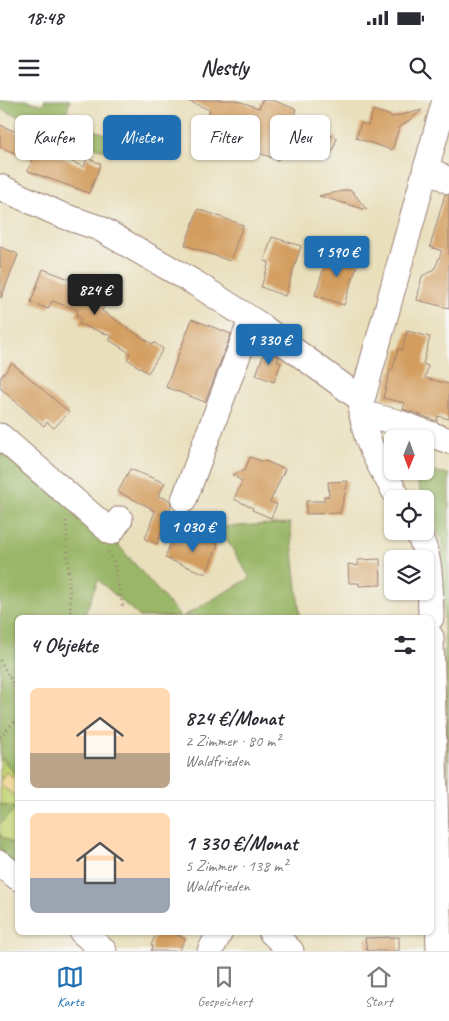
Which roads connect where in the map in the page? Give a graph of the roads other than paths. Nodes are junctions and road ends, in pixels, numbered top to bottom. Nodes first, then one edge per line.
1 (442, 101) edge
2 (426, 168) junction
3 (449, 180) edge
4 (0, 187) edge
5 (251, 320) junction
6 (362, 406) junction
7 (0, 436) edge
8 (449, 441) edge
9 (394, 490) edge
10 (184, 500) dead end
11 (120, 518) dead end
12 (422, 540) edge
13 (431, 615) edge
14 (434, 755) edge
15 (0, 863) edge
16 (15, 876) edge
17 (85, 935) edge
18 (218, 935) edge
19 (274, 935) edge
20 (104, 951) edge
21 (210, 951) edge
22 (291, 951) edge
23 (439, 951) edge

1 - 2 street
2 - 3 street
2 - 6 street
4 - 5 street
5 - 6 street
5 - 10 street
6 - 8 street
6 - 9 street
7 - 11 street
12 - 13 street
14 - 23 street
15 - 16 street
17 - 20 street
18 - 21 street
19 - 22 street

